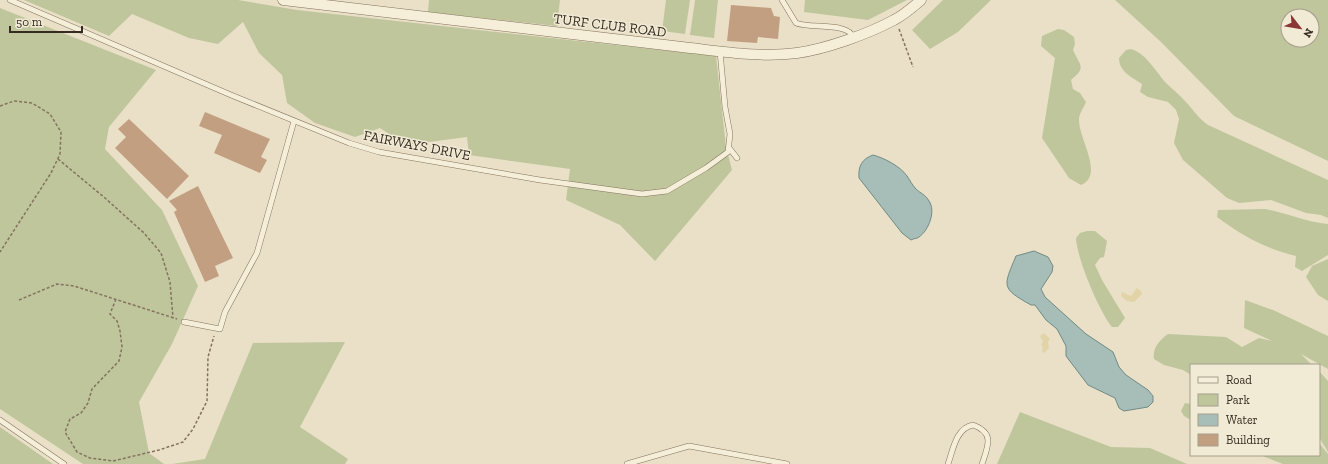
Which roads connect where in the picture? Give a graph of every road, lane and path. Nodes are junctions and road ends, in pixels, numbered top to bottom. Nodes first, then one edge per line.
1 (10, 0) edge
2 (284, 0) edge
3 (782, 0) edge
4 (921, 0) edge
5 (895, 20) junction
6 (853, 37) junction
7 (720, 52) junction
8 (912, 67) dead end
9 (0, 106) edge
10 (294, 121) junction
11 (730, 149) junction
12 (737, 158) dead end
13 (58, 159) junction
14 (0, 252) edge
15 (116, 299) junction
16 (19, 300) dead end
17 (184, 322) dead end
18 (216, 328) junction
19 (0, 420) edge
20 (64, 464) edge
21 (627, 464) edge
22 (787, 464) edge
23 (948, 464) edge
24 (982, 464) edge

1 - 10 lane, FAIRWAYS DRIVE
2 - 7 street, TURF CLUB ROAD
3 - 6 lane
4 - 5 street, TURF CLUB ROAD
5 - 6 street, TURF CLUB ROAD
5 - 8 path
6 - 7 street, TURF CLUB ROAD
7 - 11 lane
9 - 13 path
10 - 11 lane, FAIRWAYS DRIVE
10 - 18 lane
11 - 12 lane
13 - 14 path
13 - 15 path
15 - 16 path
15 - 18 path
17 - 18 lane
19 - 20 lane
21 - 22 lane
23 - 24 lane

